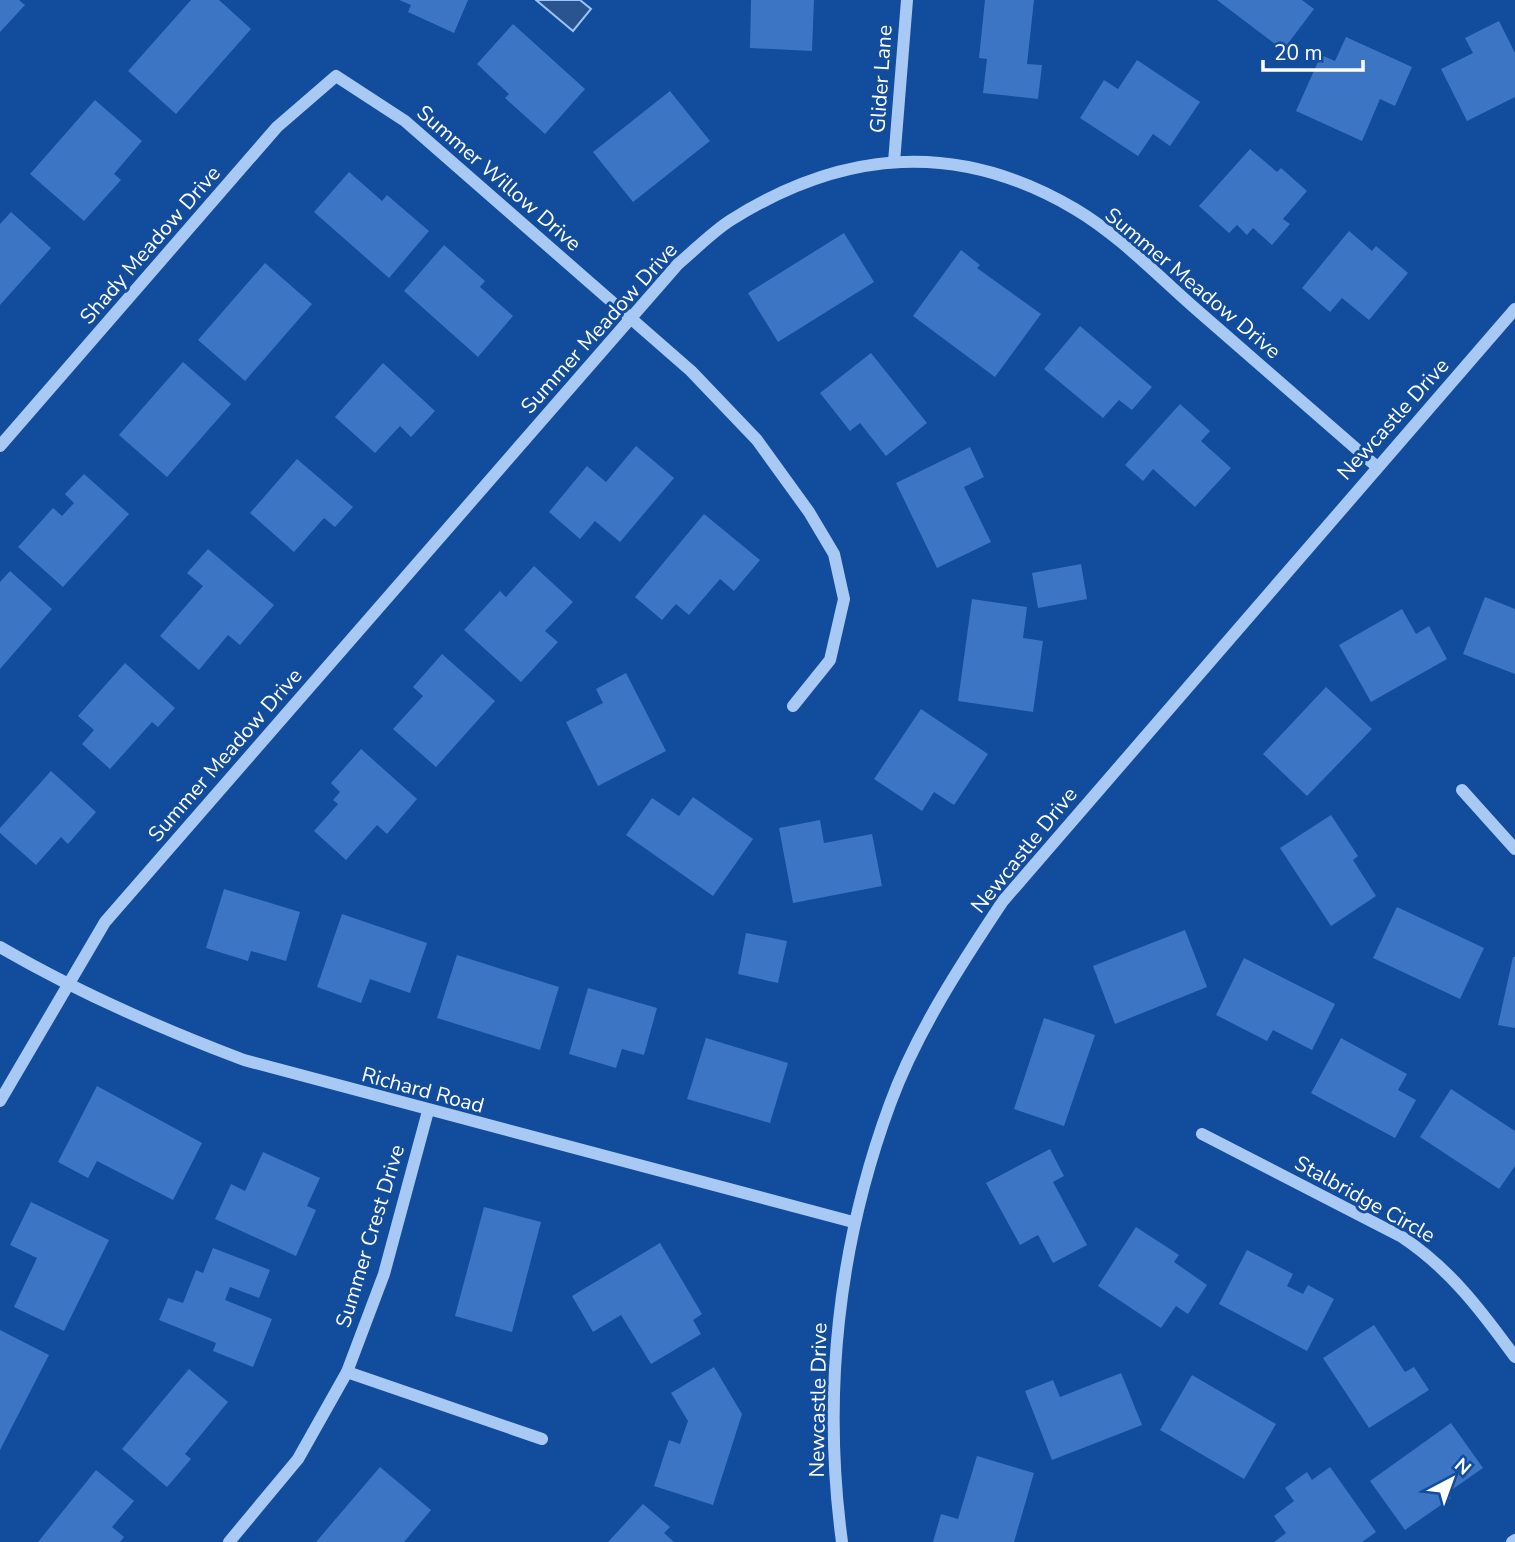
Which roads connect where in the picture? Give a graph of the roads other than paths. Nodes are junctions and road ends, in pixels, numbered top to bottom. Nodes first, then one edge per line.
1 (907, 0) edge
2 (336, 76) joint
3 (894, 162) junction
4 (1515, 309) edge
5 (631, 317) junction
6 (0, 446) edge
7 (1377, 466) junction
8 (793, 706) dead end
9 (1461, 790) dead end
10 (1515, 849) edge
11 (0, 947) edge
12 (65, 985) junction
13 (0, 1101) edge
14 (428, 1111) junction
15 (1202, 1135) dead end
16 (853, 1222) junction
17 (1515, 1357) edge
18 (347, 1372) junction
19 (542, 1439) dead end
20 (229, 1542) edge
21 (842, 1542) edge

1 - 3 street, Glider Lane
2 - 5 street, Summer Willow Drive
2 - 6 street, Shady Meadow Drive
3 - 5 street, Summer Meadow Drive
3 - 7 street, Summer Meadow Drive
4 - 7 street, Newcastle Drive
5 - 8 street, Summer Willow Drive
5 - 12 street, Summer Meadow Drive
7 - 16 street, Newcastle Drive
9 - 10 street
11 - 12 street, Richard Road
12 - 13 street, Summer Meadow Drive
12 - 14 street, Richard Road
14 - 16 street, Richard Road
14 - 18 street, Summer Crest Drive
15 - 17 street, Stalbridge Circle
16 - 21 street, Newcastle Drive
18 - 19 street
18 - 20 street, Summer Crest Drive

